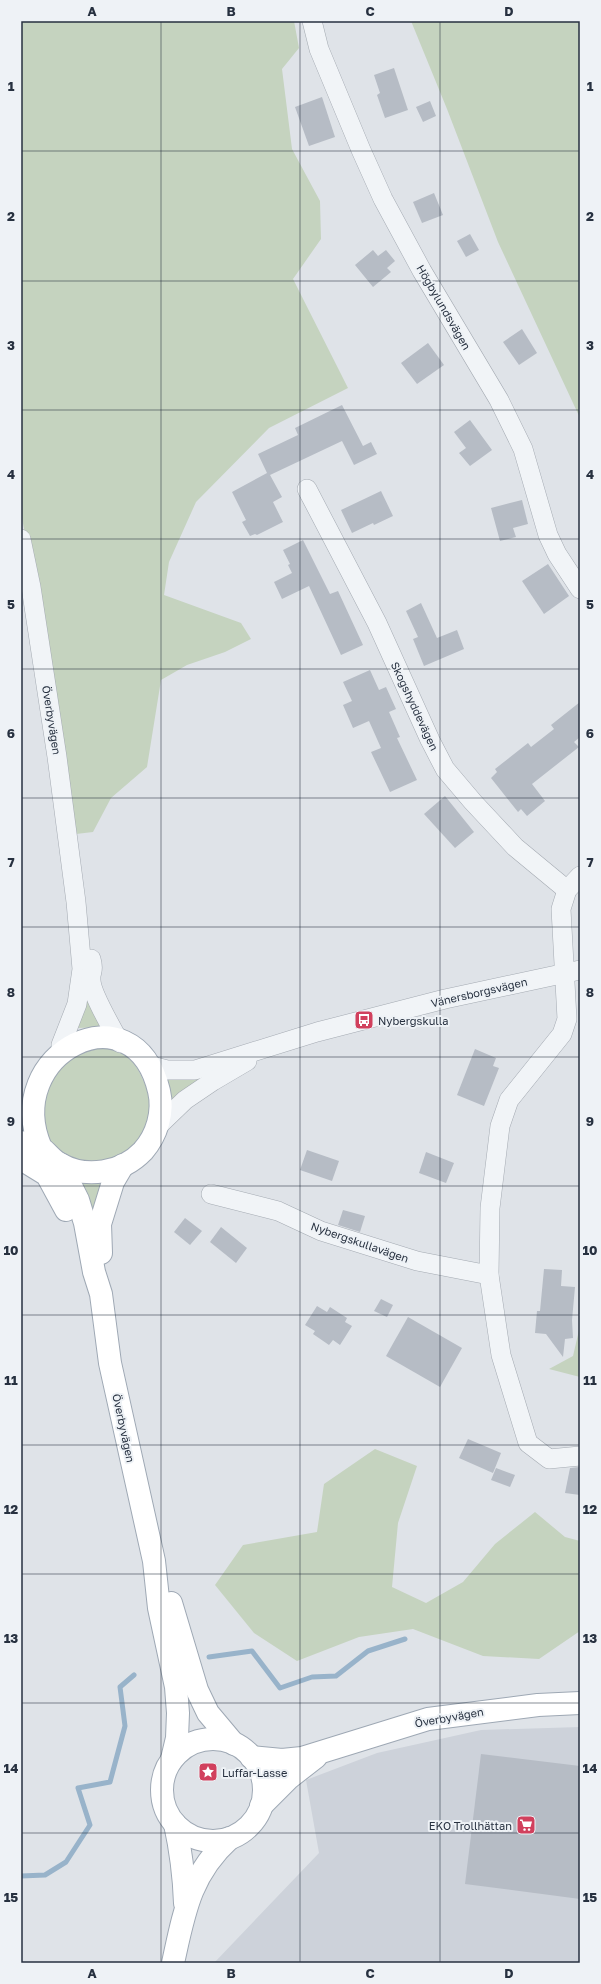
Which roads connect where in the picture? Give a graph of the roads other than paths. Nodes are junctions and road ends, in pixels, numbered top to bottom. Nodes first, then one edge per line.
1 (312, 21) edge
2 (307, 489) dead end
3 (21, 539) edge
4 (580, 590) edge
5 (574, 883) edge
6 (76, 902) junction
7 (572, 971) edge
8 (574, 1024) edge
9 (120, 1043) junction
10 (61, 1045) junction
11 (263, 1050) junction
12 (148, 1065) junction
13 (26, 1082) edge
14 (157, 1127) junction
15 (31, 1145) edge
16 (21, 1159) edge
17 (60, 1164) junction
18 (123, 1165) junction
19 (212, 1194) dead end
20 (489, 1274) junction
21 (101, 1294) junction
22 (110, 1363) junction
23 (580, 1456) edge
24 (154, 1561) junction
25 (580, 1703) edge
26 (234, 1744) junction
27 (322, 1753) junction
28 (251, 1757) junction
29 (172, 1759) junction
30 (261, 1806) junction
31 (175, 1824) junction
32 (230, 1838) junction
33 (185, 1906) junction
34 (173, 1963) edge

1 - 4 street, Högbylundsvägen
2 - 5 street, Skogshyddevägen
3 - 6 street, Överbyvägen
5 - 7 street
6 - 9 street, Överbyvägen
6 - 10 street, Överbyvägen
7 - 8 street
7 - 11 street, Vänersborgsvägen
8 - 20 street
9 - 10 main road
9 - 12 main road
10 - 13 main road
11 - 12 street, Vänersborgsvägen
11 - 14 street, Vänersborgsvägen
12 - 14 main road
13 - 15 main road
14 - 18 main road, Vänersborgsvägen
15 - 17 main road, Vänersborgsvägen
16 - 22 main road
17 - 18 main road, Vänersborgsvägen
17 - 21 main road, Överbyvägen
18 - 21 main road, Överbyvägen
19 - 20 street, Nybergskullavägen
20 - 23 street
21 - 22 main road, Överbyvägen
22 - 24 main road, Överbyvägen
24 - 26 main road, Överbyvägen
24 - 29 main road, Överbyvägen
25 - 27 main road, Överbyvägen
26 - 28 main road, Överbyvägen
26 - 29 main road, Överbyvägen
27 - 28 main road, Överbyvägen
27 - 30 main road, Överbyvägen
28 - 30 main road, Överbyvägen
29 - 31 main road, Överbyvägen
30 - 32 main road, Överbyvägen
31 - 32 main road, Överbyvägen
31 - 33 main road
32 - 33 main road
33 - 34 main road

